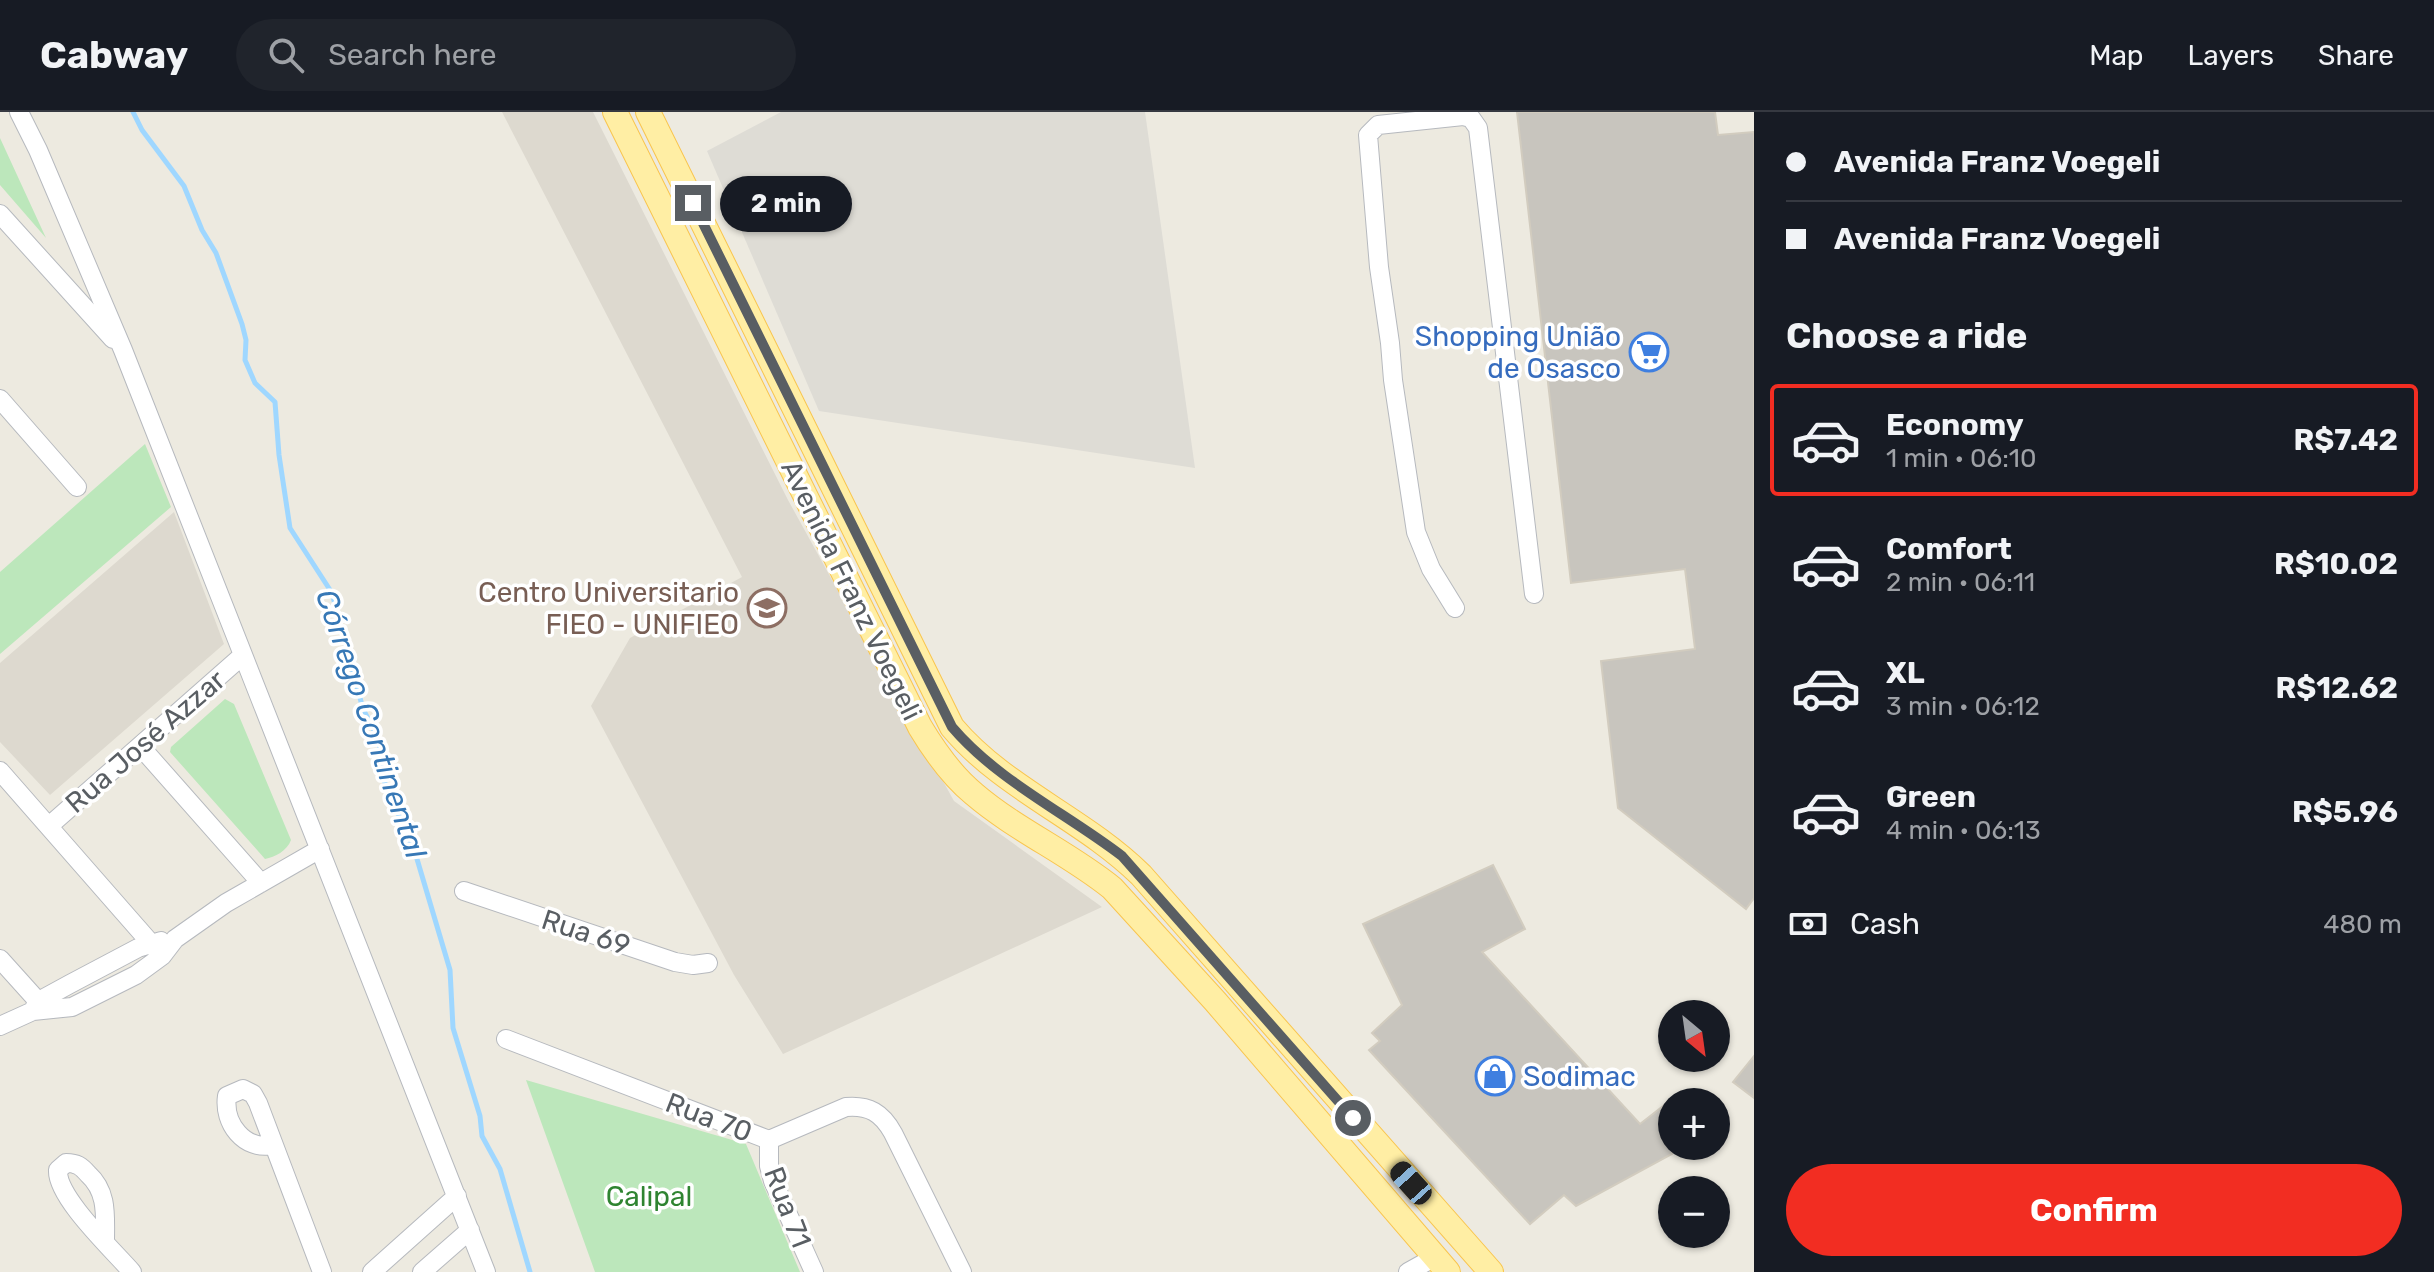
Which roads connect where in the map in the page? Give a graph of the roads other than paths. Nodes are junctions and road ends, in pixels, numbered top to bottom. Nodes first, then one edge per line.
1 (19, 112) edge
2 (615, 112) edge
3 (648, 112) edge
4 (0, 214) edge
5 (123, 350) junction
6 (0, 399) edge
7 (77, 487) dead end
8 (1534, 594) dead end
9 (1455, 608) dead end
10 (242, 656) junction
11 (140, 746) junction
12 (989, 764) junction
13 (0, 771) edge
14 (958, 779) junction
15 (986, 803) junction
16 (49, 826) junction
17 (320, 849) junction
18 (261, 883) junction
19 (464, 891) dead end
20 (1160, 939) junction
21 (156, 949) junction
22 (0, 959) edge
23 (708, 963) dead end
24 (1223, 969) junction
25 (39, 1008) junction
26 (0, 1026) edge
27 (506, 1039) dead end
28 (769, 1140) junction
29 (273, 1145) dead end
30 (457, 1196) junction
31 (470, 1230) junction
32 (105, 1241) dead end
33 (1442, 1264) edge
34 (132, 1272) edge
35 (322, 1272) edge
36 (372, 1272) edge
37 (422, 1272) edge
38 (486, 1272) edge
39 (814, 1272) edge
40 (962, 1272) edge
41 (1408, 1272) edge
42 (1491, 1272) edge

1 - 5 street
2 - 14 main road, Avenida Franz Voegeli
3 - 12 main road, Avenida Franz Voegeli
4 - 5 street
5 - 10 street
6 - 7 street
8 - 9 street
10 - 11 street, Rua José Azzar
10 - 17 street
11 - 16 street, Rua José Azzar
11 - 18 street
12 - 14 main road
12 - 15 main road
12 - 24 main road, Avenida Franz Voegeli
13 - 16 street
14 - 15 main road, Avenida Franz Voegeli
15 - 20 main road, Avenida Franz Voegeli
16 - 21 street
17 - 18 street
17 - 30 street
18 - 21 street
19 - 23 street, Rua 69
20 - 24 main road
20 - 33 main road, Avenida Franz Voegeli
21 - 25 street
22 - 25 street
24 - 42 main road, Avenida Franz Voegeli
25 - 26 street
27 - 28 street, Rua 70
28 - 39 street, Rua 71
28 - 40 street, Rua 70
29 - 35 street
30 - 31 street
30 - 36 street
31 - 37 street
31 - 38 street
32 - 34 street
33 - 41 street

